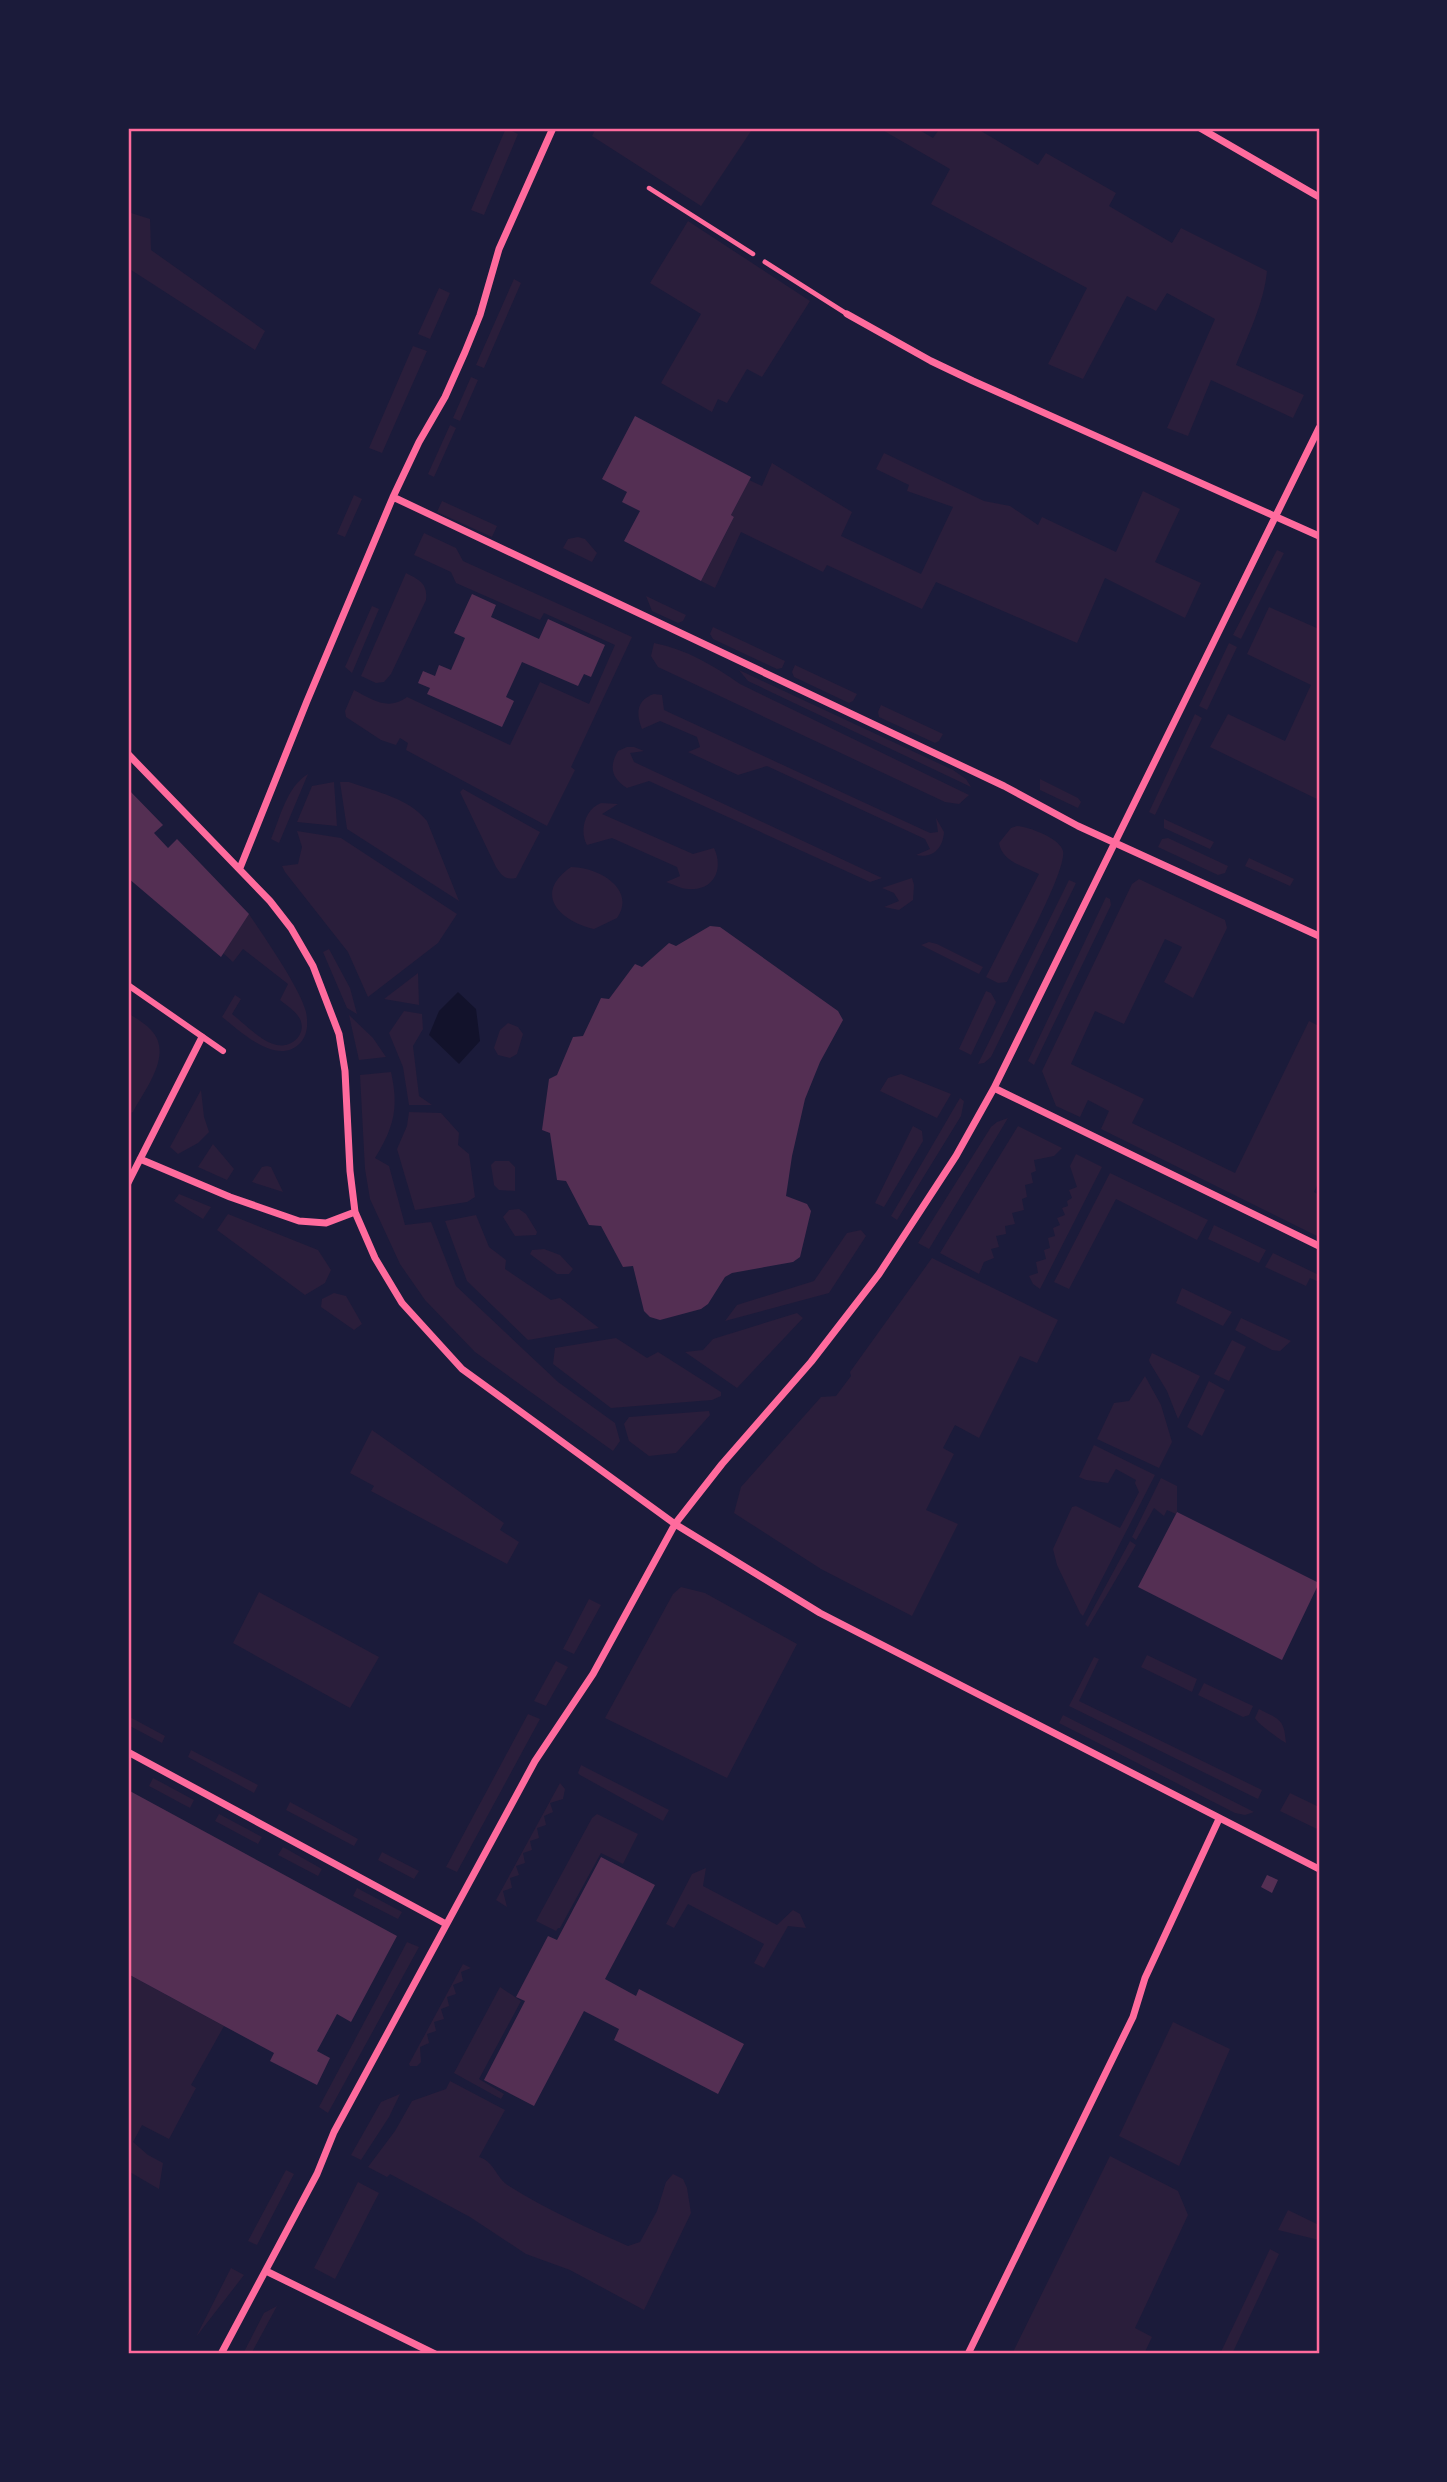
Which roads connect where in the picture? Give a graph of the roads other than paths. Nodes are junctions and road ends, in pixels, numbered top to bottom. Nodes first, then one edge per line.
1 (553, 128) edge
2 (1200, 128) edge
3 (1319, 197) edge
4 (765, 262) road end
5 (847, 314) joint
6 (1319, 428) edge
7 (393, 497) junction
8 (1276, 516) junction
9 (1319, 536) edge
10 (128, 754) edge
11 (1115, 842) junction
12 (240, 868) junction
13 (1319, 936) edge
14 (128, 985) edge
15 (202, 1037) junction
16 (223, 1051) dead end
17 (994, 1088) junction
18 (141, 1159) junction
19 (128, 1183) edge
20 (355, 1212) junction
21 (1319, 1246) edge
22 (675, 1524) junction
23 (128, 1752) edge
24 (1219, 1819) junction
25 (1319, 1869) edge
26 (446, 1924) junction
27 (266, 2271) junction
28 (222, 2354) edge
29 (435, 2354) edge
30 (968, 2354) edge

1 - 7 street
2 - 3 street
4 - 5 lane
5 - 8 street
6 - 8 street
7 - 11 street
7 - 12 street
8 - 9 street
8 - 11 street
10 - 12 street
11 - 13 street
11 - 17 street
12 - 20 street
14 - 15 street
15 - 16 street
15 - 18 street
17 - 21 street
17 - 22 street
18 - 19 street
18 - 20 street
20 - 22 street
22 - 24 street
22 - 26 street
23 - 26 street
24 - 25 street
24 - 30 street
26 - 27 street
27 - 28 street
27 - 29 street

